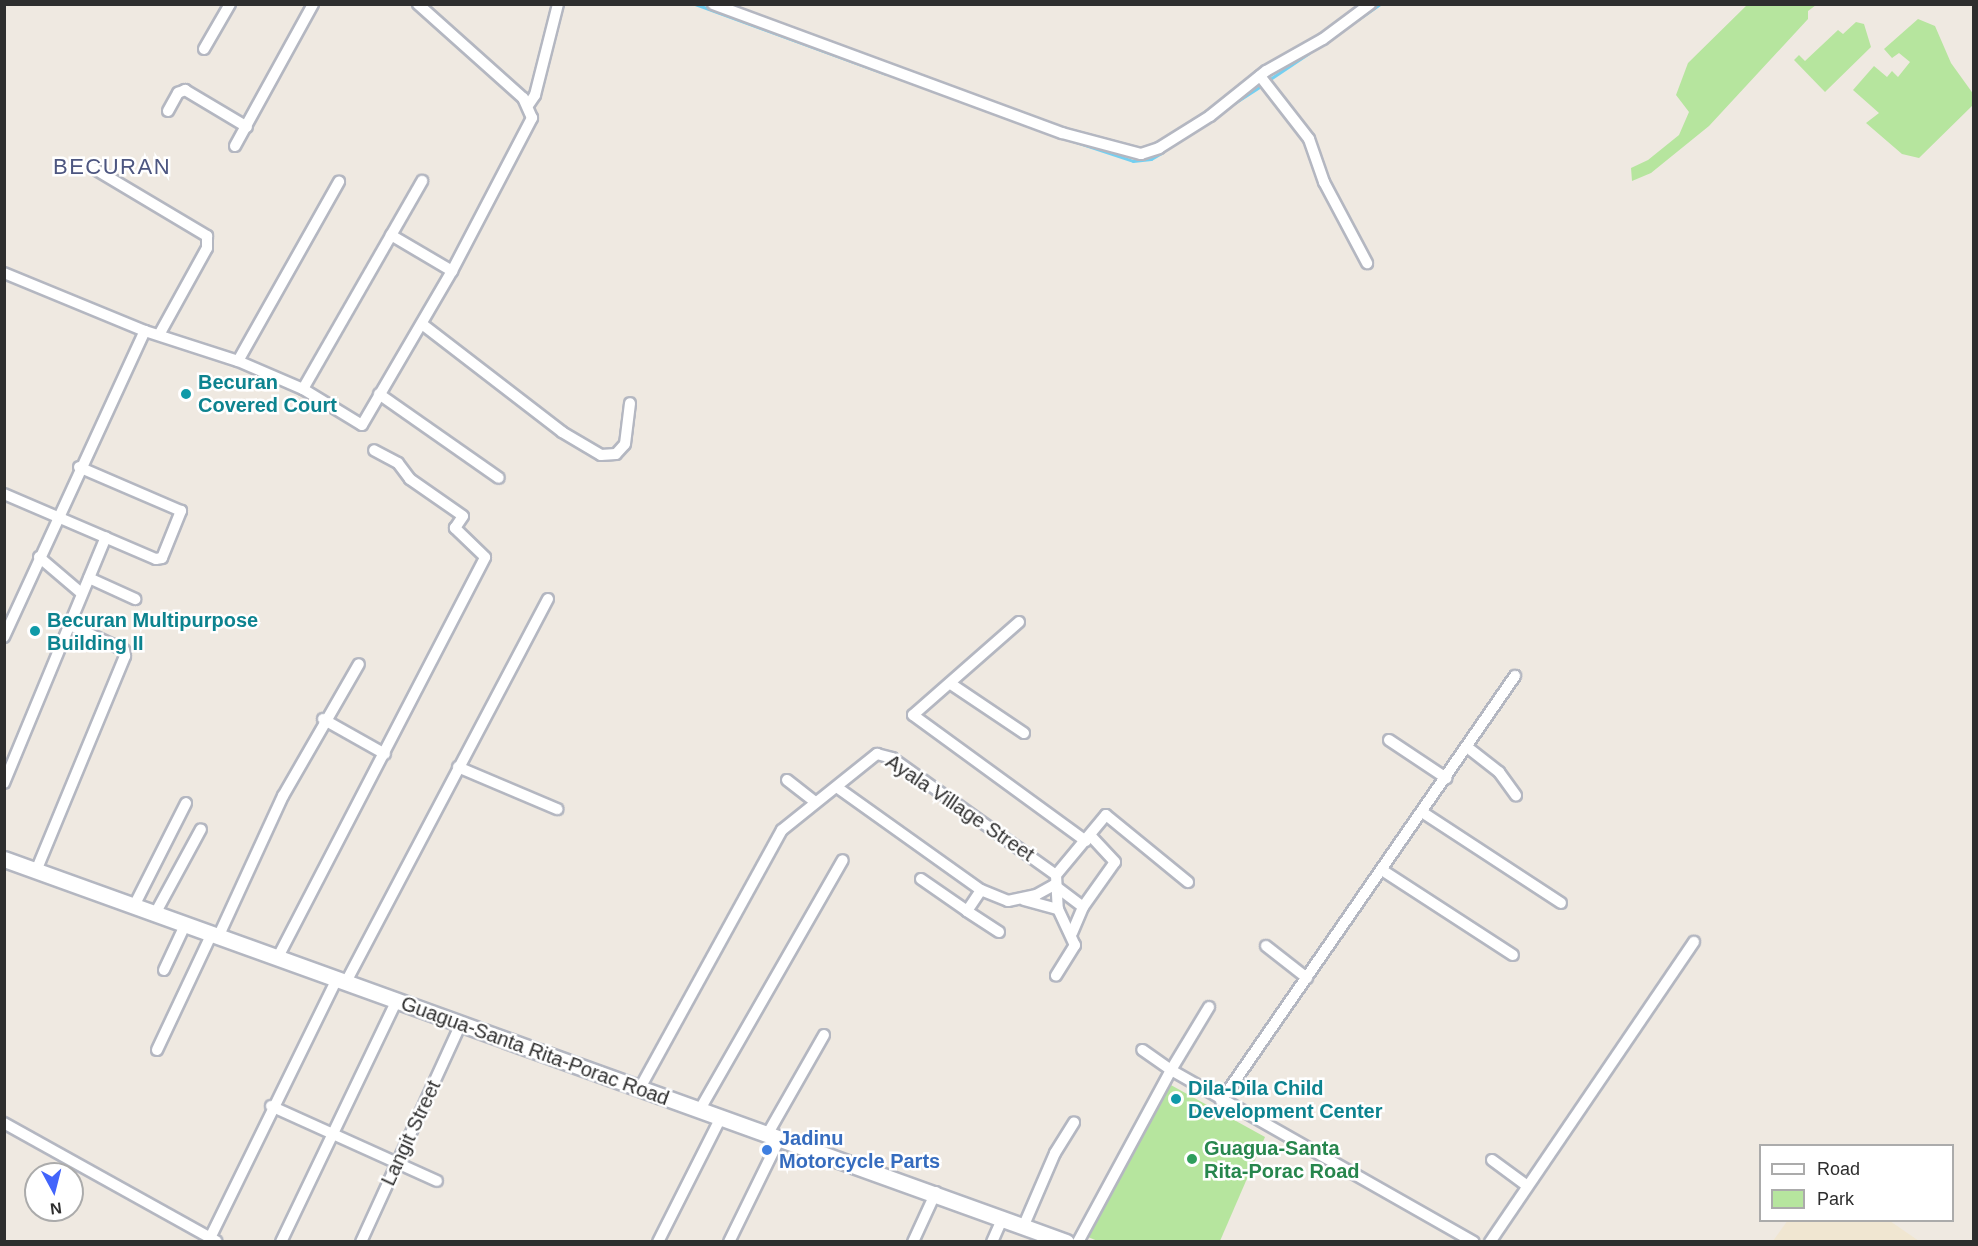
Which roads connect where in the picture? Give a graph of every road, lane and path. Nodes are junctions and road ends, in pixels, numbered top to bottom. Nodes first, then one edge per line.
1 (230, 4) edge
2 (313, 4) edge
3 (418, 4) edge
4 (558, 4) edge
5 (713, 4) edge
6 (1370, 4) edge
7 (204, 49) dead end
8 (1262, 81) junction
9 (529, 104) junction
10 (168, 111) dead end
11 (247, 127) junction
12 (235, 146) dead end
13 (93, 168) dead end
14 (422, 181) dead end
15 (339, 182) dead end
16 (391, 235) junction
17 (1366, 263) dead end
18 (452, 271) junction
19 (4, 273) edge
20 (422, 324) junction
21 (145, 331) junction
22 (159, 335) junction
23 (238, 361) junction
24 (303, 389) junction
25 (379, 394) junction
26 (630, 403) dead end
27 (374, 450) dead end
28 (80, 467) junction
29 (499, 478) dead end
30 (4, 494) edge
31 (58, 516) junction
32 (106, 537) junction
33 (39, 557) junction
34 (89, 578) junction
35 (80, 592) junction
36 (135, 599) dead end
37 (548, 599) dead end
38 (1019, 622) dead end
39 (68, 624) junction
40 (4, 637) edge
41 (359, 664) dead end
42 (1515, 676) dead end
43 (951, 684) junction
44 (324, 720) junction
45 (1024, 733) dead end
46 (1389, 740) dead end
47 (1467, 747) junction
48 (385, 754) junction
49 (458, 767) junction
50 (1446, 778) junction
51 (787, 780) dead end
52 (4, 783) edge
53 (838, 788) junction
54 (1516, 795) dead end
55 (815, 802) junction
56 (186, 803) dead end
57 (557, 809) dead end
58 (1422, 812) junction
59 (201, 830) dead end
60 (1088, 838) junction
61 (4, 859) edge
62 (843, 860) dead end
63 (1382, 870) junction
64 (36, 871) junction
65 (921, 879) dead end
66 (1055, 880) junction
67 (1188, 882) dead end
68 (981, 890) junction
69 (1020, 899) junction
70 (1561, 903) dead end
71 (135, 904) junction
72 (1083, 907) junction
73 (1058, 909) junction
74 (967, 911) junction
75 (156, 912) junction
76 (186, 923) junction
77 (999, 932) dead end
78 (1072, 933) junction
79 (215, 934) junction
80 (1694, 942) dead end
81 (1266, 946) dead end
82 (1513, 955) dead end
83 (278, 957) junction
84 (164, 970) dead end
85 (1056, 976) dead end
86 (1307, 978) junction
87 (341, 980) junction
88 (396, 1002) junction
89 (1209, 1007) dead end
90 (461, 1024) junction
91 (824, 1035) dead end
92 (157, 1050) dead end
93 (1142, 1050) dead end
94 (1171, 1070) junction
95 (640, 1088) junction
96 (1221, 1101) junction
97 (271, 1106) junction
98 (699, 1111) junction
99 (720, 1119) junction
100 (4, 1123) edge
101 (1074, 1123) dead end
102 (335, 1135) junction
103 (773, 1138) junction
104 (1492, 1160) dead end
105 (397, 1163) junction
106 (437, 1181) dead end
107 (1526, 1185) junction
108 (936, 1192) junction
109 (1003, 1217) junction
110 (1023, 1225) junction
111 (209, 1239) edge
112 (281, 1242) edge
113 (362, 1242) edge
114 (658, 1242) edge
115 (729, 1242) edge
116 (913, 1242) edge
117 (992, 1242) edge
118 (1066, 1242) edge
119 (1078, 1242) edge
120 (1474, 1242) edge
121 (1490, 1242) edge

1 - 7 street
2 - 11 street
3 - 9 street
4 - 9 street
5 - 8 street
6 - 8 street
8 - 17 street
9 - 18 street
10 - 11 street
11 - 12 street
13 - 22 street
14 - 16 street
15 - 23 street
16 - 18 street
16 - 24 street
18 - 20 street
19 - 21 street
20 - 25 street
20 - 26 street
21 - 22 street
21 - 28 street
22 - 23 street
23 - 24 street
24 - 25 street
25 - 29 street
27 - 48 street
28 - 31 street
28 - 32 street
30 - 31 street
31 - 32 street
31 - 33 street
32 - 34 street
33 - 35 street
33 - 40 street
34 - 35 street
34 - 36 street
35 - 39 street
37 - 49 street
38 - 43 street
39 - 52 street
39 - 64 street
41 - 44 street
42 - 47 street
43 - 45 street
43 - 60 street
44 - 48 street
44 - 79 street
46 - 50 street
47 - 50 street
47 - 54 street
48 - 83 street
49 - 57 street
49 - 87 street
50 - 58 street
51 - 55 street
53 - 55 street, Ayala Village Street
53 - 66 street, Ayala Village Street
53 - 68 street
55 - 95 street, Ayala Village Street
56 - 71 street
58 - 63 street
58 - 70 street
59 - 75 street
60 - 66 street
60 - 67 street
60 - 72 street
61 - 64 main road, Guagua-Santa Rita-Porac Road
62 - 98 street
63 - 82 street
63 - 86 street
64 - 71 main road, Guagua-Santa Rita-Porac Road
65 - 74 street
66 - 69 street
66 - 72 street, Ayala Village Street
66 - 73 street
68 - 69 street
68 - 74 street
69 - 73 street
71 - 75 main road, Guagua-Santa Rita-Porac Road
72 - 78 street
73 - 78 street
74 - 77 street
75 - 76 main road, Guagua-Santa Rita-Porac Road
76 - 79 main road, Guagua-Santa Rita-Porac Road
76 - 84 street
78 - 85 street
79 - 83 main road, Guagua-Santa Rita-Porac Road
79 - 92 street
80 - 107 street
81 - 86 street
83 - 87 main road, Guagua-Santa Rita-Porac Road
86 - 96 street
87 - 88 main road, Guagua-Santa Rita-Porac Road
87 - 97 street
88 - 90 main road, Guagua-Santa Rita-Porac Road
88 - 102 street
89 - 94 street
90 - 95 main road, Guagua-Santa Rita-Porac Road
90 - 105 street, Langit Street
91 - 103 street
93 - 94 street
94 - 96 street
94 - 119 street
95 - 98 main road, Guagua-Santa Rita-Porac Road
96 - 120 street
97 - 102 street
97 - 111 street
98 - 99 main road, Guagua-Santa Rita-Porac Road
99 - 103 main road, Guagua-Santa Rita-Porac Road
99 - 114 street
100 - 111 street
101 - 110 street
102 - 105 street
102 - 112 street
103 - 108 main road, Guagua-Santa Rita-Porac Road
103 - 115 street
104 - 107 street
105 - 106 street
105 - 113 street, Langit Street
107 - 121 street
108 - 109 main road, Guagua-Santa Rita-Porac Road
108 - 116 street
109 - 110 main road, Guagua-Santa Rita-Porac Road
109 - 117 street
110 - 118 main road, Guagua-Santa Rita-Porac Road

